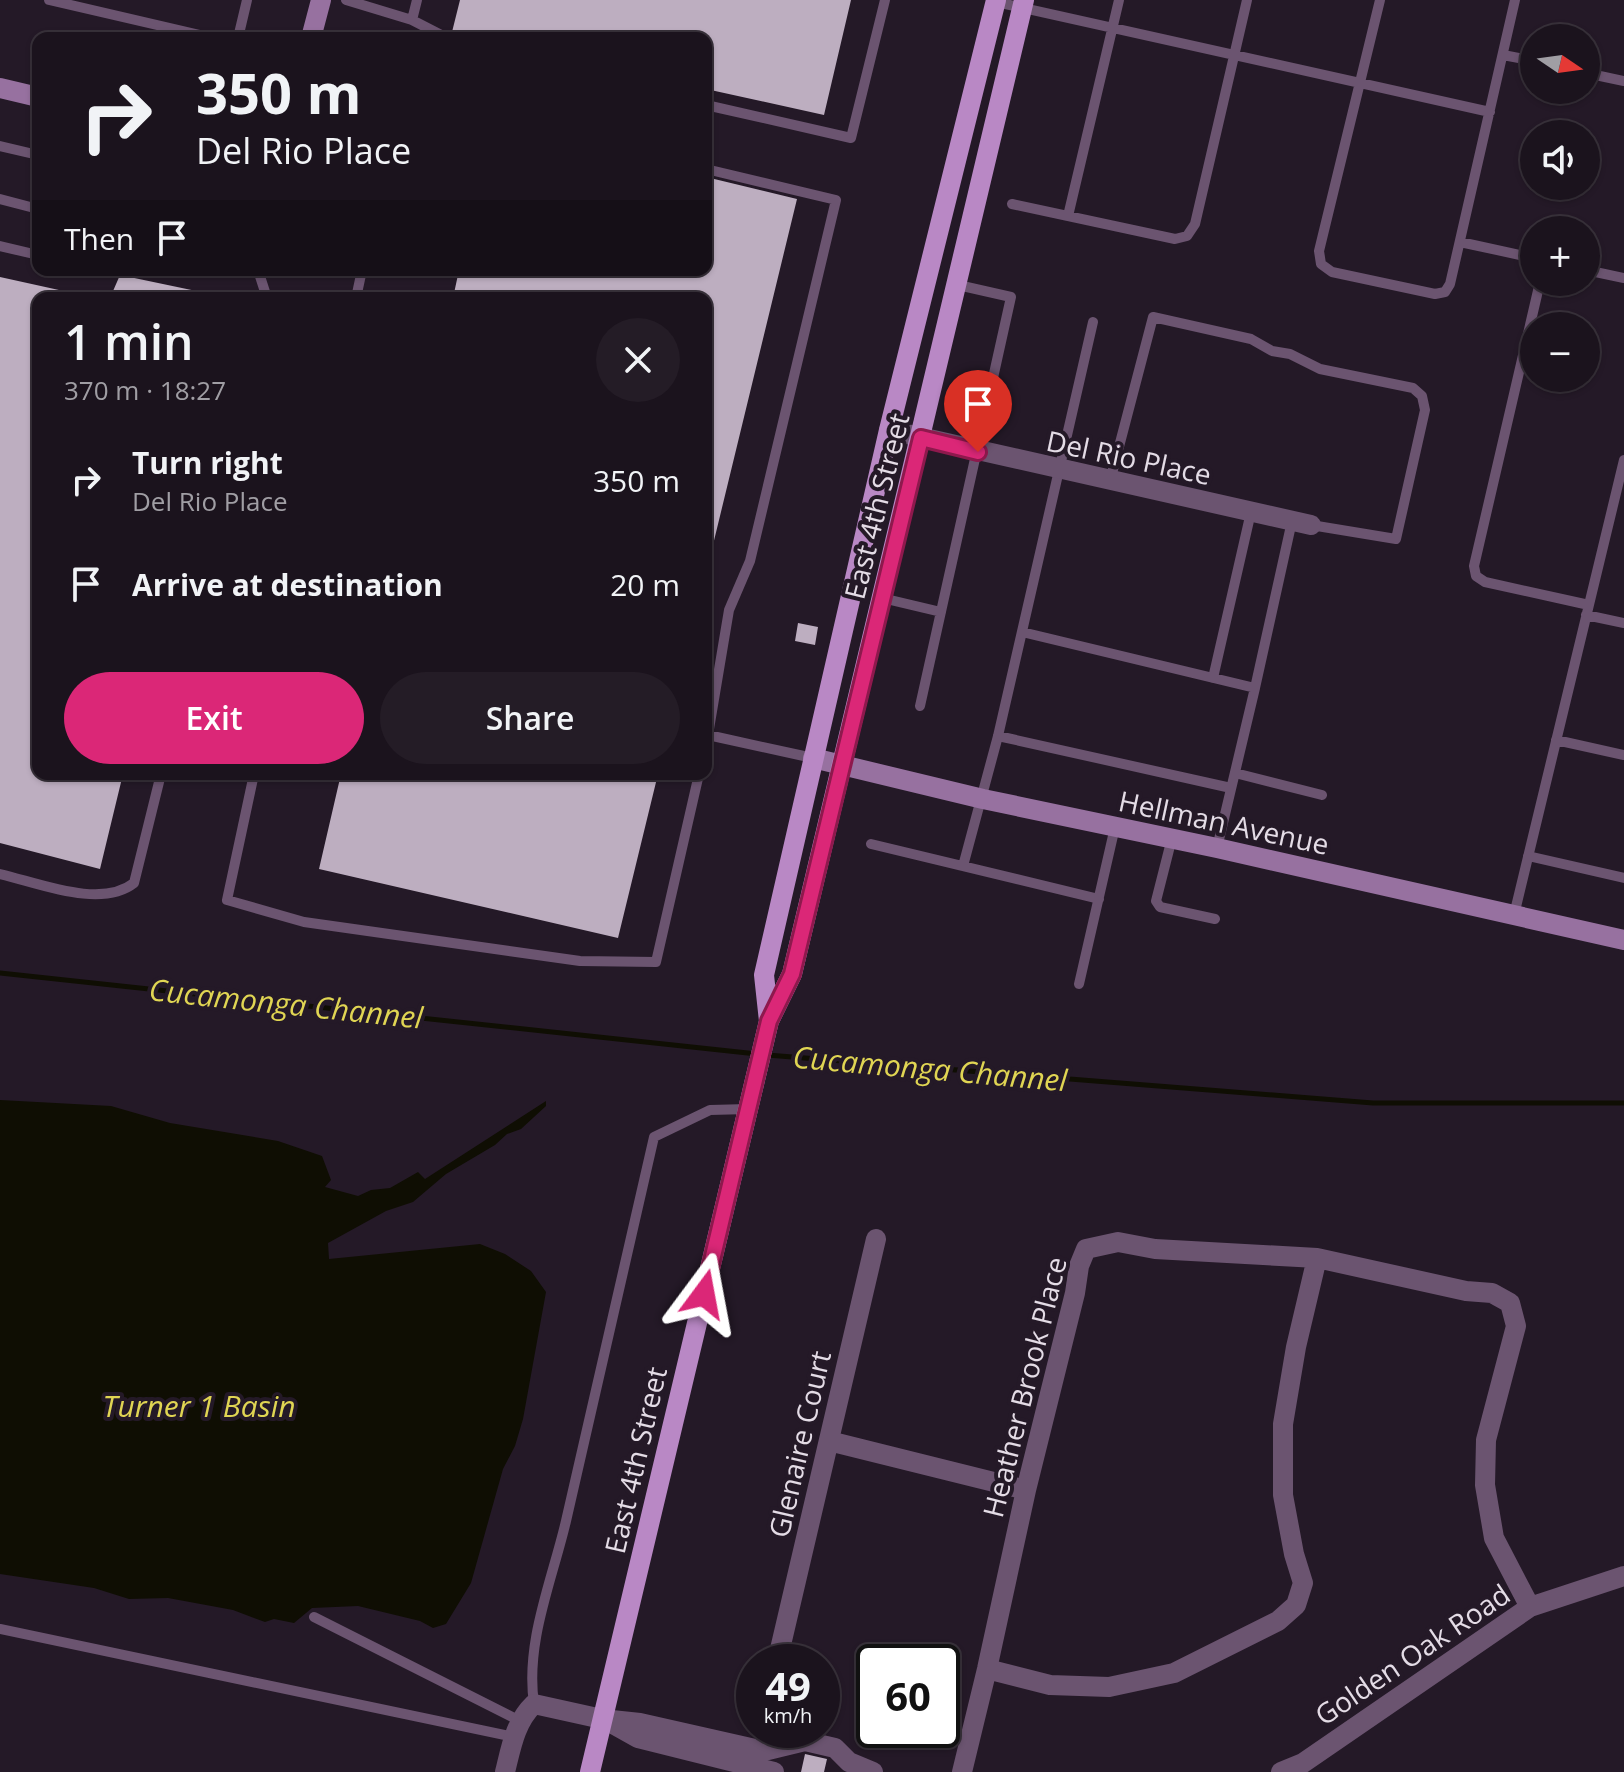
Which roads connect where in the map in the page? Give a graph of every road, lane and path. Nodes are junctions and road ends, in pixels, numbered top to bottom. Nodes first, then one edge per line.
1 (49, 0) edge
2 (247, 0) edge
3 (321, 0) edge
4 (346, 0) edge
5 (417, 0) edge
6 (885, 0) edge
7 (993, 0) edge
8 (1119, 0) edge
9 (1247, 0) edge
10 (1380, 0) edge
11 (1515, 0) edge
12 (1024, 4) edge
13 (412, 20) junction
14 (1113, 28) junction
15 (187, 32) edge
16 (239, 32) edge
17 (313, 32) edge
18 (435, 32) edge
19 (1234, 55) junction
20 (1503, 55) junction
21 (1520, 58) edge
22 (1600, 76) edge
23 (1624, 81) edge
24 (1360, 83) junction
25 (0, 88) edge
26 (32, 96) edge
27 (712, 106) edge
28 (1490, 112) junction
29 (0, 146) edge
30 (32, 154) edge
31 (712, 170) edge
32 (0, 199) edge
33 (1012, 204) dead end
34 (32, 207) edge
35 (1068, 216) junction
36 (1460, 242) junction
37 (0, 246) edge
38 (32, 254) edge
39 (1520, 255) edge
40 (1600, 273) edge
41 (1624, 278) edge
42 (958, 285) junction
43 (1537, 296) edge
44 (1093, 322) dead end
45 (889, 430) junction
46 (921, 438) junction
47 (978, 452) junction
48 (1624, 460) edge
49 (1061, 470) junction
50 (1110, 481) junction
51 (1620, 490) edge
52 (1251, 512) junction
53 (1301, 523) junction
54 (882, 598) junction
55 (1588, 610) junction
56 (941, 612) junction
57 (1624, 623) edge
58 (1022, 632) junction
59 (1213, 678) junction
60 (1255, 688) junction
61 (920, 706) dead end
62 (712, 710) edge
63 (998, 736) junction
64 (1556, 740) junction
65 (712, 741) edge
66 (1624, 755) edge
67 (813, 758) junction
68 (843, 765) junction
69 (1235, 773) junction
70 (160, 780) edge
71 (253, 780) edge
72 (698, 780) edge
73 (1231, 788) junction
74 (1322, 795) dead end
75 (983, 799) junction
76 (1115, 827) junction
77 (1172, 838) junction
78 (871, 844) dead end
79 (1217, 848) junction
80 (1528, 856) junction
81 (963, 866) junction
82 (0, 874) edge
83 (1624, 878) edge
84 (1099, 899) junction
85 (1514, 915) junction
86 (1215, 919) dead end
87 (1624, 940) edge
88 (1079, 984) dead end
89 (769, 1021) junction
90 (748, 1109) junction
91 (876, 1239) dead end
92 (1317, 1258) junction
93 (829, 1441) junction
94 (1026, 1490) junction
95 (1624, 1576) edge
96 (1530, 1607) junction
97 (314, 1617) dead end
98 (0, 1629) edge
99 (781, 1644) edge
100 (987, 1669) junction
101 (534, 1704) junction
102 (602, 1719) junction
103 (517, 1729) junction
104 (1305, 1767) edge
105 (505, 1772) edge
106 (517, 1772) edge
107 (590, 1772) edge
108 (774, 1772) edge
109 (873, 1772) edge
110 (962, 1772) edge
111 (1281, 1772) edge

1 - 15 lane
2 - 16 lane
3 - 17 street
4 - 13 lane
5 - 13 lane
6 - 27 lane
7 - 12 lane
7 - 45 main road, East 4th Street
8 - 14 lane
9 - 19 lane
10 - 24 lane
11 - 20 lane
12 - 14 lane
12 - 42 main road, East 4th Street
13 - 18 lane
14 - 19 lane
14 - 35 lane
19 - 24 lane
19 - 35 lane
20 - 21 lane
20 - 28 lane
22 - 23 lane
24 - 28 lane
24 - 36 lane
25 - 26 street
28 - 36 lane
29 - 30 lane
31 - 62 lane
32 - 34 lane
33 - 35 lane
36 - 39 lane
37 - 38 lane
40 - 41 lane
42 - 46 main road, East 4th Street
42 - 47 lane
43 - 55 lane
44 - 49 lane
45 - 46 street, Del Rio Place
45 - 67 main road, East 4th Street
46 - 47 street, Del Rio Place
46 - 54 main road, East 4th Street
47 - 49 street, Del Rio Place
47 - 56 lane
48 - 51 lane
49 - 50 street, Del Rio Place
49 - 58 lane
50 - 52 street, Del Rio Place
50 - 53 lane
51 - 55 lane
52 - 53 street, Del Rio Place
52 - 59 lane
53 - 60 lane
54 - 56 lane
54 - 68 main road, East 4th Street
55 - 57 lane
55 - 64 lane
56 - 61 lane
58 - 59 lane
58 - 63 lane
59 - 60 lane
60 - 69 lane
63 - 73 lane
63 - 75 lane
64 - 66 lane
64 - 80 lane
65 - 67 lane
67 - 68 street, Hellman Avenue
67 - 89 main road, East 4th Street
68 - 75 street, Hellman Avenue
68 - 89 main road, East 4th Street
69 - 73 lane
69 - 74 lane
70 - 82 lane
71 - 72 lane
73 - 79 lane
75 - 76 street, Hellman Avenue
75 - 81 lane
76 - 77 street, Hellman Avenue
76 - 84 lane
77 - 79 street, Hellman Avenue
77 - 86 lane
78 - 81 lane
79 - 85 street, Hellman Avenue
80 - 83 lane
80 - 85 lane
81 - 84 lane
84 - 88 lane
85 - 87 street, Hellman Avenue
89 - 90 main road, East 4th Street
90 - 101 lane
90 - 102 main road, East 4th Street
91 - 93 street, Glenaire Court
92 - 94 street, Heather Brook Place
92 - 96 street, Heather Brook Place
92 - 100 street
93 - 94 street
93 - 99 street, Glenaire Court
94 - 100 street, Heather Brook Place
95 - 96 street, Golden Oak Road
96 - 104 street, Golden Oak Road
97 - 103 lane
98 - 103 lane
100 - 110 street, Heather Brook Place
101 - 102 street
101 - 103 street
102 - 107 main road, East 4th Street
102 - 108 street
102 - 109 street
103 - 105 street
103 - 106 street
104 - 111 street, Golden Oak Road

